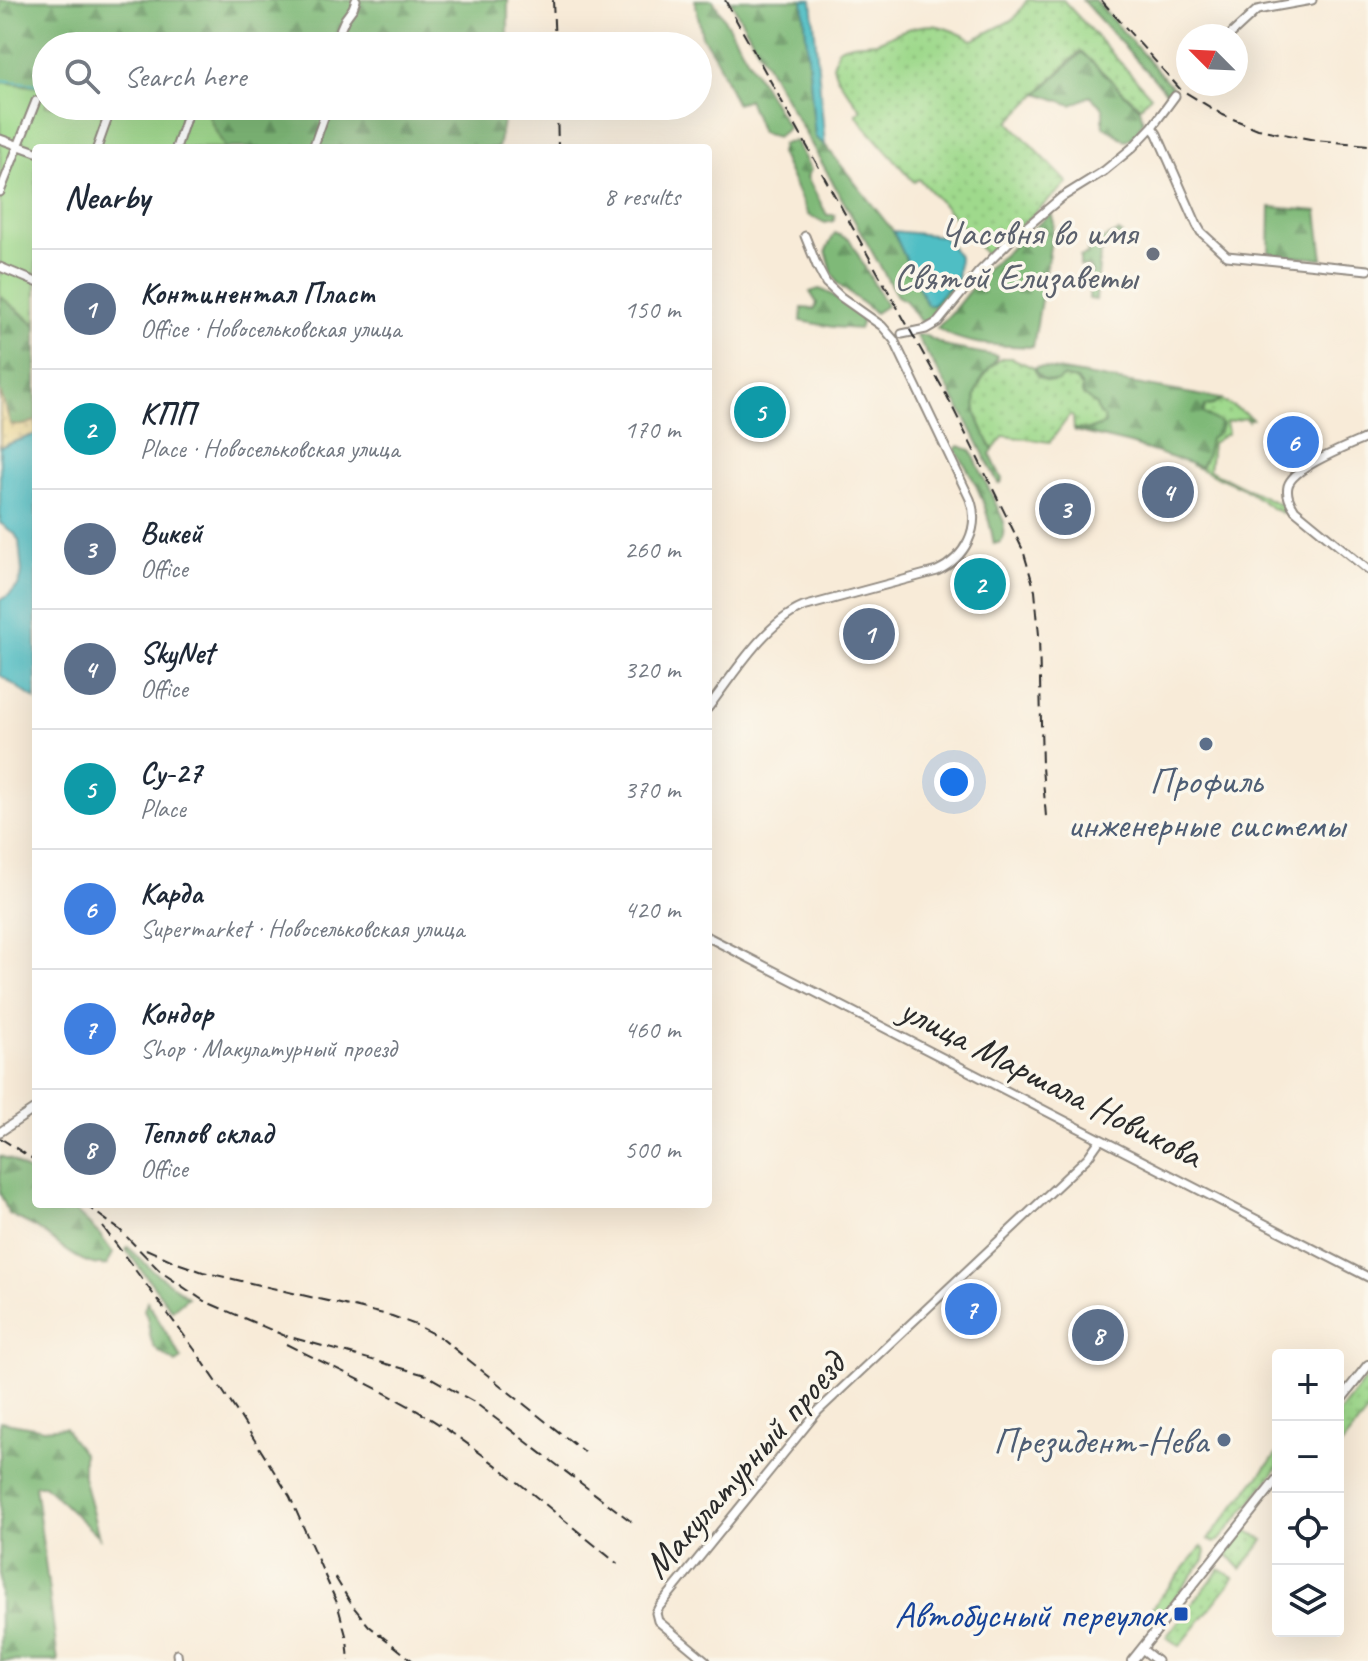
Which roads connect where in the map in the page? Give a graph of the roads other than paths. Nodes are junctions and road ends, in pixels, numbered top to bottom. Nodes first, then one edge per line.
1 (356, 0) edge
2 (1312, 0) edge
3 (1242, 24) edge
4 (339, 32) edge
5 (1175, 96) dead end
6 (32, 111) edge
7 (107, 120) edge
8 (185, 120) edge
9 (323, 120) edge
10 (1152, 127) junction
11 (0, 139) edge
12 (98, 144) edge
13 (177, 144) edge
14 (314, 144) edge
15 (18, 146) junction
16 (32, 151) edge
17 (0, 192) edge
18 (805, 236) dead end
19 (0, 267) edge
20 (1368, 270) edge
21 (32, 280) edge
22 (902, 334) dead end
23 (1368, 437) edge
24 (1368, 570) edge
25 (712, 703) edge
26 (712, 939) edge
27 (32, 1111) edge
28 (0, 1132) edge
29 (1100, 1140) junction
30 (1368, 1277) edge
31 (1368, 1365) edge
32 (1344, 1395) edge
33 (1272, 1486) edge
34 (1142, 1649) junction
35 (706, 1661) edge
36 (1132, 1661) edge
37 (1157, 1661) edge

1 - 4 street
2 - 3 street
5 - 10 street
6 - 15 street
7 - 12 street
8 - 13 street
9 - 14 street
10 - 20 street
10 - 22 street
11 - 15 street
15 - 16 street
15 - 17 street
18 - 25 street
19 - 21 street
23 - 24 street
26 - 29 street, улица Маршала Новикова
27 - 28 street
29 - 30 street, улица Маршала Новикова
29 - 35 street, Макулатурный проезд
31 - 32 street
33 - 34 street
34 - 36 street
34 - 37 street

